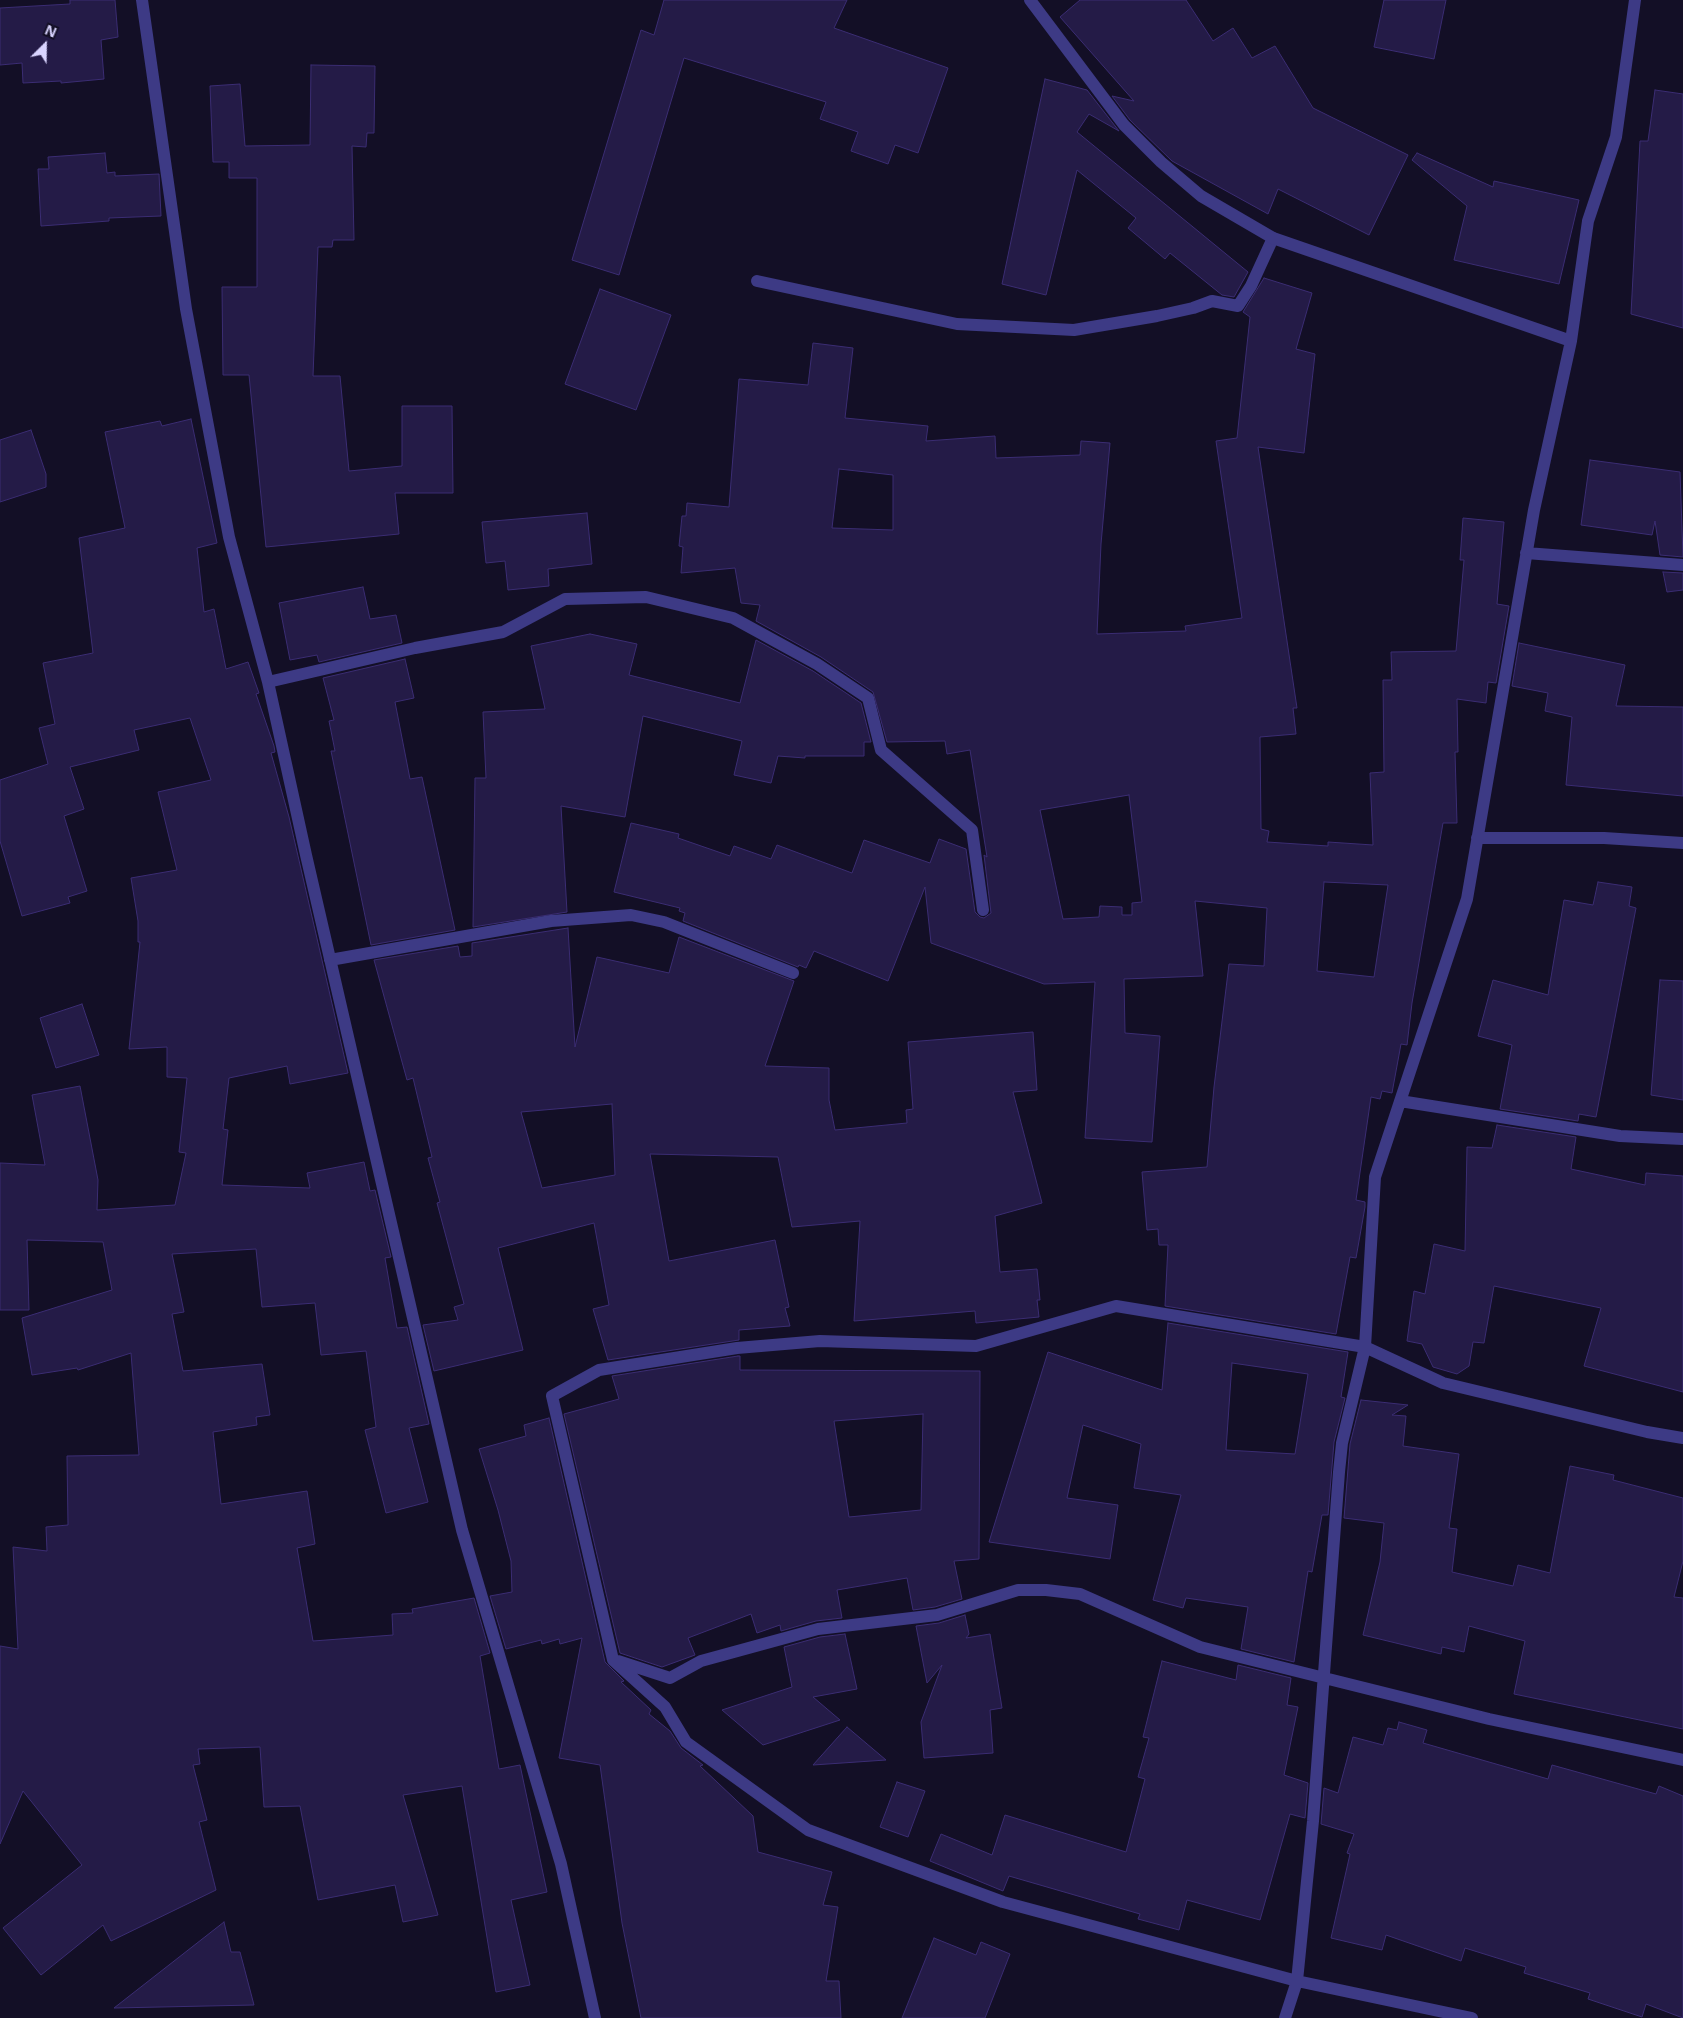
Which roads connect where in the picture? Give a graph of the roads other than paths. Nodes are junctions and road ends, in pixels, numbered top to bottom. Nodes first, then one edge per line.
1 (142, 0) edge
2 (1030, 0) edge
3 (1636, 0) edge
4 (1273, 238) junction
5 (757, 281) dead end
6 (1571, 342) junction
7 (1526, 553) junction
8 (1683, 565) edge
9 (268, 682) junction
10 (1476, 838) junction
11 (1683, 843) edge
12 (984, 910) dead end
13 (330, 960) junction
14 (793, 973) dead end
15 (1400, 1100) junction
16 (1683, 1139) edge
17 (1365, 1347) junction
18 (1683, 1438) edge
19 (613, 1660) junction
20 (1322, 1677) junction
21 (1683, 1760) edge
22 (1297, 1981) junction
23 (595, 2018) edge
24 (1284, 2018) edge
25 (1472, 2018) edge

1 - 9 street
2 - 4 street
3 - 6 street
4 - 5 street
4 - 6 street
6 - 7 street
7 - 8 street
7 - 10 street
9 - 12 street
9 - 13 street
10 - 11 street
10 - 15 street
13 - 14 street
13 - 23 street
15 - 16 street
15 - 17 street
17 - 18 street
17 - 19 street
17 - 20 street
19 - 20 street
19 - 22 street
20 - 21 street
20 - 22 street
22 - 24 street
22 - 25 street

